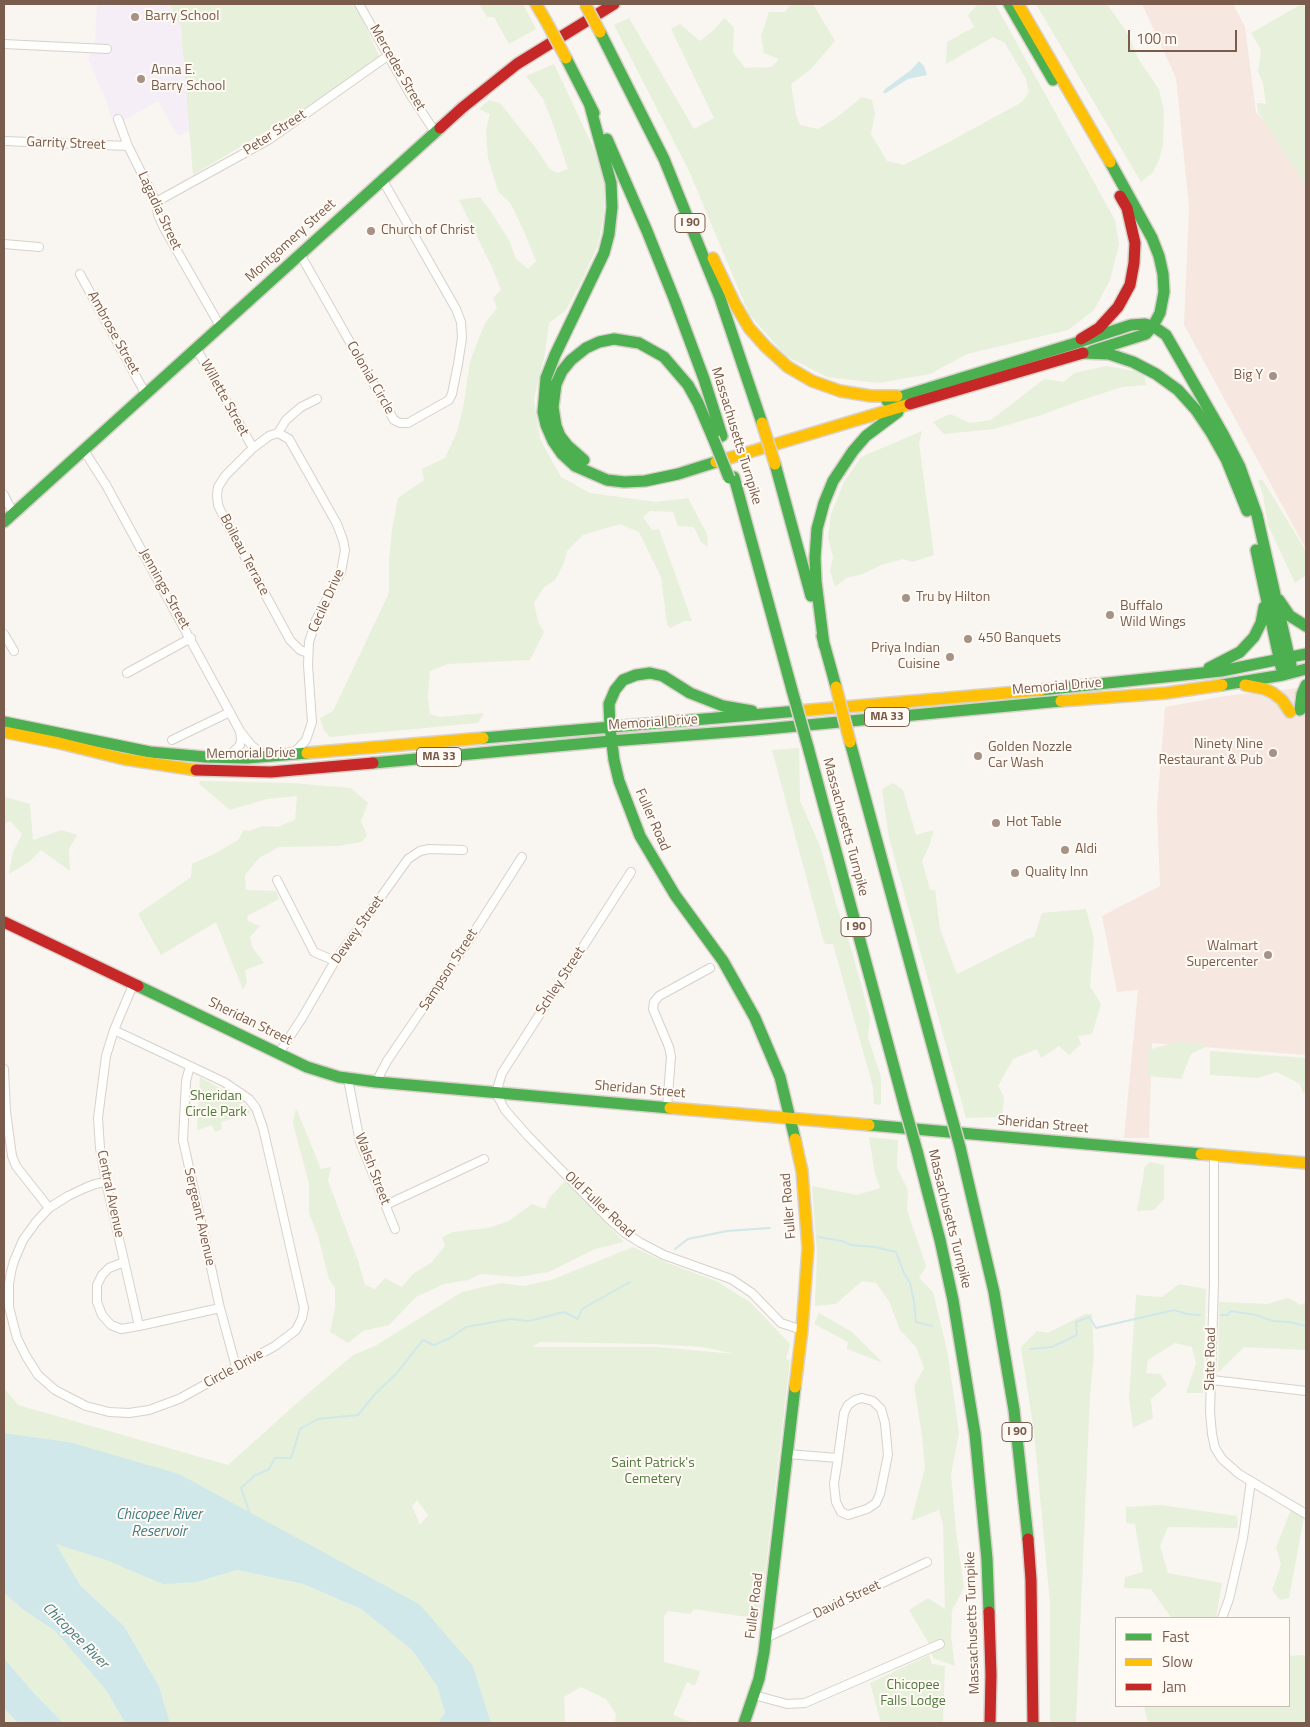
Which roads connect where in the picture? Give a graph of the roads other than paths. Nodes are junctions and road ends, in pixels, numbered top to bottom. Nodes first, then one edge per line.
1 (359, 4) edge
2 (536, 4) edge
3 (585, 4) edge
4 (614, 4) edge
5 (1009, 4) edge
6 (1018, 4) edge
7 (4, 44) edge
8 (106, 49) dead end
9 (389, 55) junction
10 (590, 106) junction
11 (118, 120) dead end
12 (435, 132) junction
13 (4, 141) edge
14 (128, 146) junction
15 (664, 159) junction
16 (382, 179) junction
17 (156, 202) junction
18 (4, 244) edge
19 (39, 247) dead end
20 (300, 254) junction
21 (80, 274) dead end
22 (220, 326) junction
23 (1153, 326) junction
24 (1073, 344) junction
25 (196, 348) junction
26 (1084, 353) junction
27 (146, 393) junction
28 (317, 399) dead end
29 (906, 401) junction
30 (278, 433) junction
31 (717, 437) junction
32 (253, 448) junction
33 (83, 449) junction
34 (4, 495) edge
35 (13, 513) junction
36 (4, 522) edge
37 (1274, 586) junction
38 (1266, 602) junction
39 (1306, 626) edge
40 (4, 634) edge
41 (190, 638) junction
42 (824, 645) junction
43 (14, 652) dead end
44 (308, 653) junction
45 (1306, 654) edge
46 (1284, 659) junction
47 (1306, 669) edge
48 (127, 673) dead end
49 (1193, 674) junction
50 (1287, 674) junction
51 (1235, 683) junction
52 (1306, 685) edge
53 (1034, 690) junction
54 (1033, 703) junction
55 (230, 712) junction
56 (772, 714) junction
57 (4, 722) edge
58 (610, 727) junction
59 (240, 731) junction
60 (4, 732) edge
61 (172, 740) dead end
62 (611, 741) junction
63 (293, 754) junction
64 (266, 756) junction
65 (228, 758) junction
66 (463, 850) dead end
67 (522, 857) dead end
68 (631, 872) dead end
69 (277, 880) dead end
70 (4, 922) edge
71 (4, 926) edge
72 (335, 961) junction
73 (710, 968) dead end
74 (133, 984) junction
75 (114, 1030) junction
76 (279, 1053) junction
77 (190, 1066) junction
78 (4, 1069) edge
79 (348, 1078) junction
80 (376, 1082) junction
81 (496, 1092) junction
82 (667, 1106) junction
83 (791, 1118) junction
84 (1214, 1156) junction
85 (484, 1160) dead end
86 (1306, 1163) edge
87 (106, 1182) junction
88 (386, 1205) junction
89 (49, 1208) junction
90 (395, 1228) dead end
91 (124, 1262) junction
92 (220, 1308) junction
93 (139, 1326) junction
94 (802, 1330) junction
95 (236, 1367) junction
96 (1212, 1380) junction
97 (1306, 1391) edge
98 (787, 1454) junction
99 (838, 1458) junction
100 (1251, 1481) junction
101 (1306, 1514) edge
102 (927, 1562) dead end
103 (1222, 1617) edge
104 (766, 1638) junction
105 (940, 1644) dead end
106 (754, 1695) junction
107 (744, 1723) edge
108 (990, 1723) edge
109 (1033, 1723) edge

1 - 9 street, Mercedes Street
2 - 10 main road, Massachusetts Turnpike, bridge
3 - 15 main road, Massachusetts Turnpike / I 90, bridge
4 - 12 main road, Montgomery Street
5 - 24 main road
6 - 23 main road
7 - 8 street
9 - 12 street, Mercedes Street
9 - 17 street, Peter Street
10 - 29 main road
10 - 31 main road, Massachusetts Turnpike
11 - 14 street, Lagadia Street
12 - 16 main road, Montgomery Street
13 - 14 street, Garrity Street
14 - 17 street, Lagadia Street
15 - 29 main road
15 - 42 main road, Massachusetts Turnpike / I 90, bridge
16 - 20 main road, Montgomery Street
16 - 20 street, Colonial Circle
17 - 22 street, Lagadia Street
18 - 19 street
20 - 22 main road, Montgomery Street
21 - 27 street, Ambrose Street
22 - 25 main road, Montgomery Street
23 - 24 main road
23 - 26 main road
23 - 37 main road
24 - 29 main road
25 - 27 main road, Montgomery Street
25 - 32 street, Willette Street
26 - 29 main road
26 - 38 main road
27 - 33 main road, Montgomery Street
28 - 30 street, Boileau Terrace
29 - 31 main road
29 - 42 main road
30 - 32 street, Boileau Terrace
30 - 44 street, Cecile Drive
31 - 108 main road, Massachusetts Turnpike / I 90, bridge
32 - 44 street, Boileau Terrace
33 - 35 main road, Montgomery Street
33 - 41 street, Jennings Street
34 - 35 street
35 - 36 main road, Montgomery Street
37 - 39 main road
37 - 46 main road
38 - 46 main road
38 - 49 main road
40 - 43 street
41 - 48 street
41 - 55 street, Jennings Street
42 - 109 main road, Massachusetts Turnpike / I 90, bridge
44 - 63 street, Cecile Drive
45 - 46 main road, Memorial Drive / MA 33
46 - 49 main road, Memorial Drive / MA 33
46 - 50 main road
47 - 50 main road, Memorial Drive / MA 33
49 - 53 main road, Memorial Drive / MA 33
50 - 51 main road, Memorial Drive / MA 33
51 - 52 main road
51 - 54 main road, Memorial Drive / MA 33
53 - 54 main road
53 - 56 main road, Memorial Drive / MA 33
54 - 62 main road, Memorial Drive / MA 33
55 - 59 street, Jennings Street
55 - 61 street
56 - 58 main road, Memorial Drive / MA 33
56 - 58 main road, Fuller Road
57 - 65 main road, Memorial Drive / MA 33
58 - 62 main road, Fuller Road
58 - 63 main road, Memorial Drive / MA 33
59 - 64 street, Jennings Street
59 - 65 street
60 - 62 main road, Memorial Drive / MA 33
62 - 83 main road, Fuller Road
63 - 64 main road, Memorial Drive / MA 33
64 - 65 main road, Memorial Drive / MA 33
66 - 72 street, Dewey Street
67 - 80 street, Sampson Street
68 - 81 street, Schley Street
69 - 72 street
70 - 71 street
70 - 74 main road, Sheridan Street
72 - 76 street, Dewey Street
73 - 82 street
74 - 75 street, Central Avenue
74 - 76 main road, Sheridan Street
75 - 77 street, Circle Drive
75 - 87 street, Central Avenue
76 - 79 main road, Sheridan Street
77 - 92 street, Sergeant Avenue
77 - 95 street, Circle Drive
78 - 89 street
79 - 80 main road, Sheridan Street
79 - 88 street, Walsh Street
80 - 81 main road, Sheridan Street
81 - 82 main road, Sheridan Street
81 - 94 street, Old Fuller Road
82 - 83 main road, Sheridan Street
83 - 84 main road, Sheridan Street
83 - 94 main road, Fuller Road
84 - 86 main road, Sheridan Street
84 - 96 street, Slate Road
85 - 88 street
87 - 89 street, Circle Drive
87 - 91 street, Central Avenue
88 - 90 street, Walsh Street
89 - 95 street, Circle Drive
91 - 93 street, Central Avenue
91 - 93 street
92 - 93 street
92 - 95 street, Sergeant Avenue
94 - 98 main road, Fuller Road
96 - 97 street
96 - 100 street, Slate Road
98 - 99 street
98 - 104 main road, Fuller Road
99 - 99 street
100 - 101 street, Slate Road
100 - 103 street
102 - 104 street, David Street
104 - 106 main road, Fuller Road
105 - 106 street
106 - 107 main road, Fuller Road

